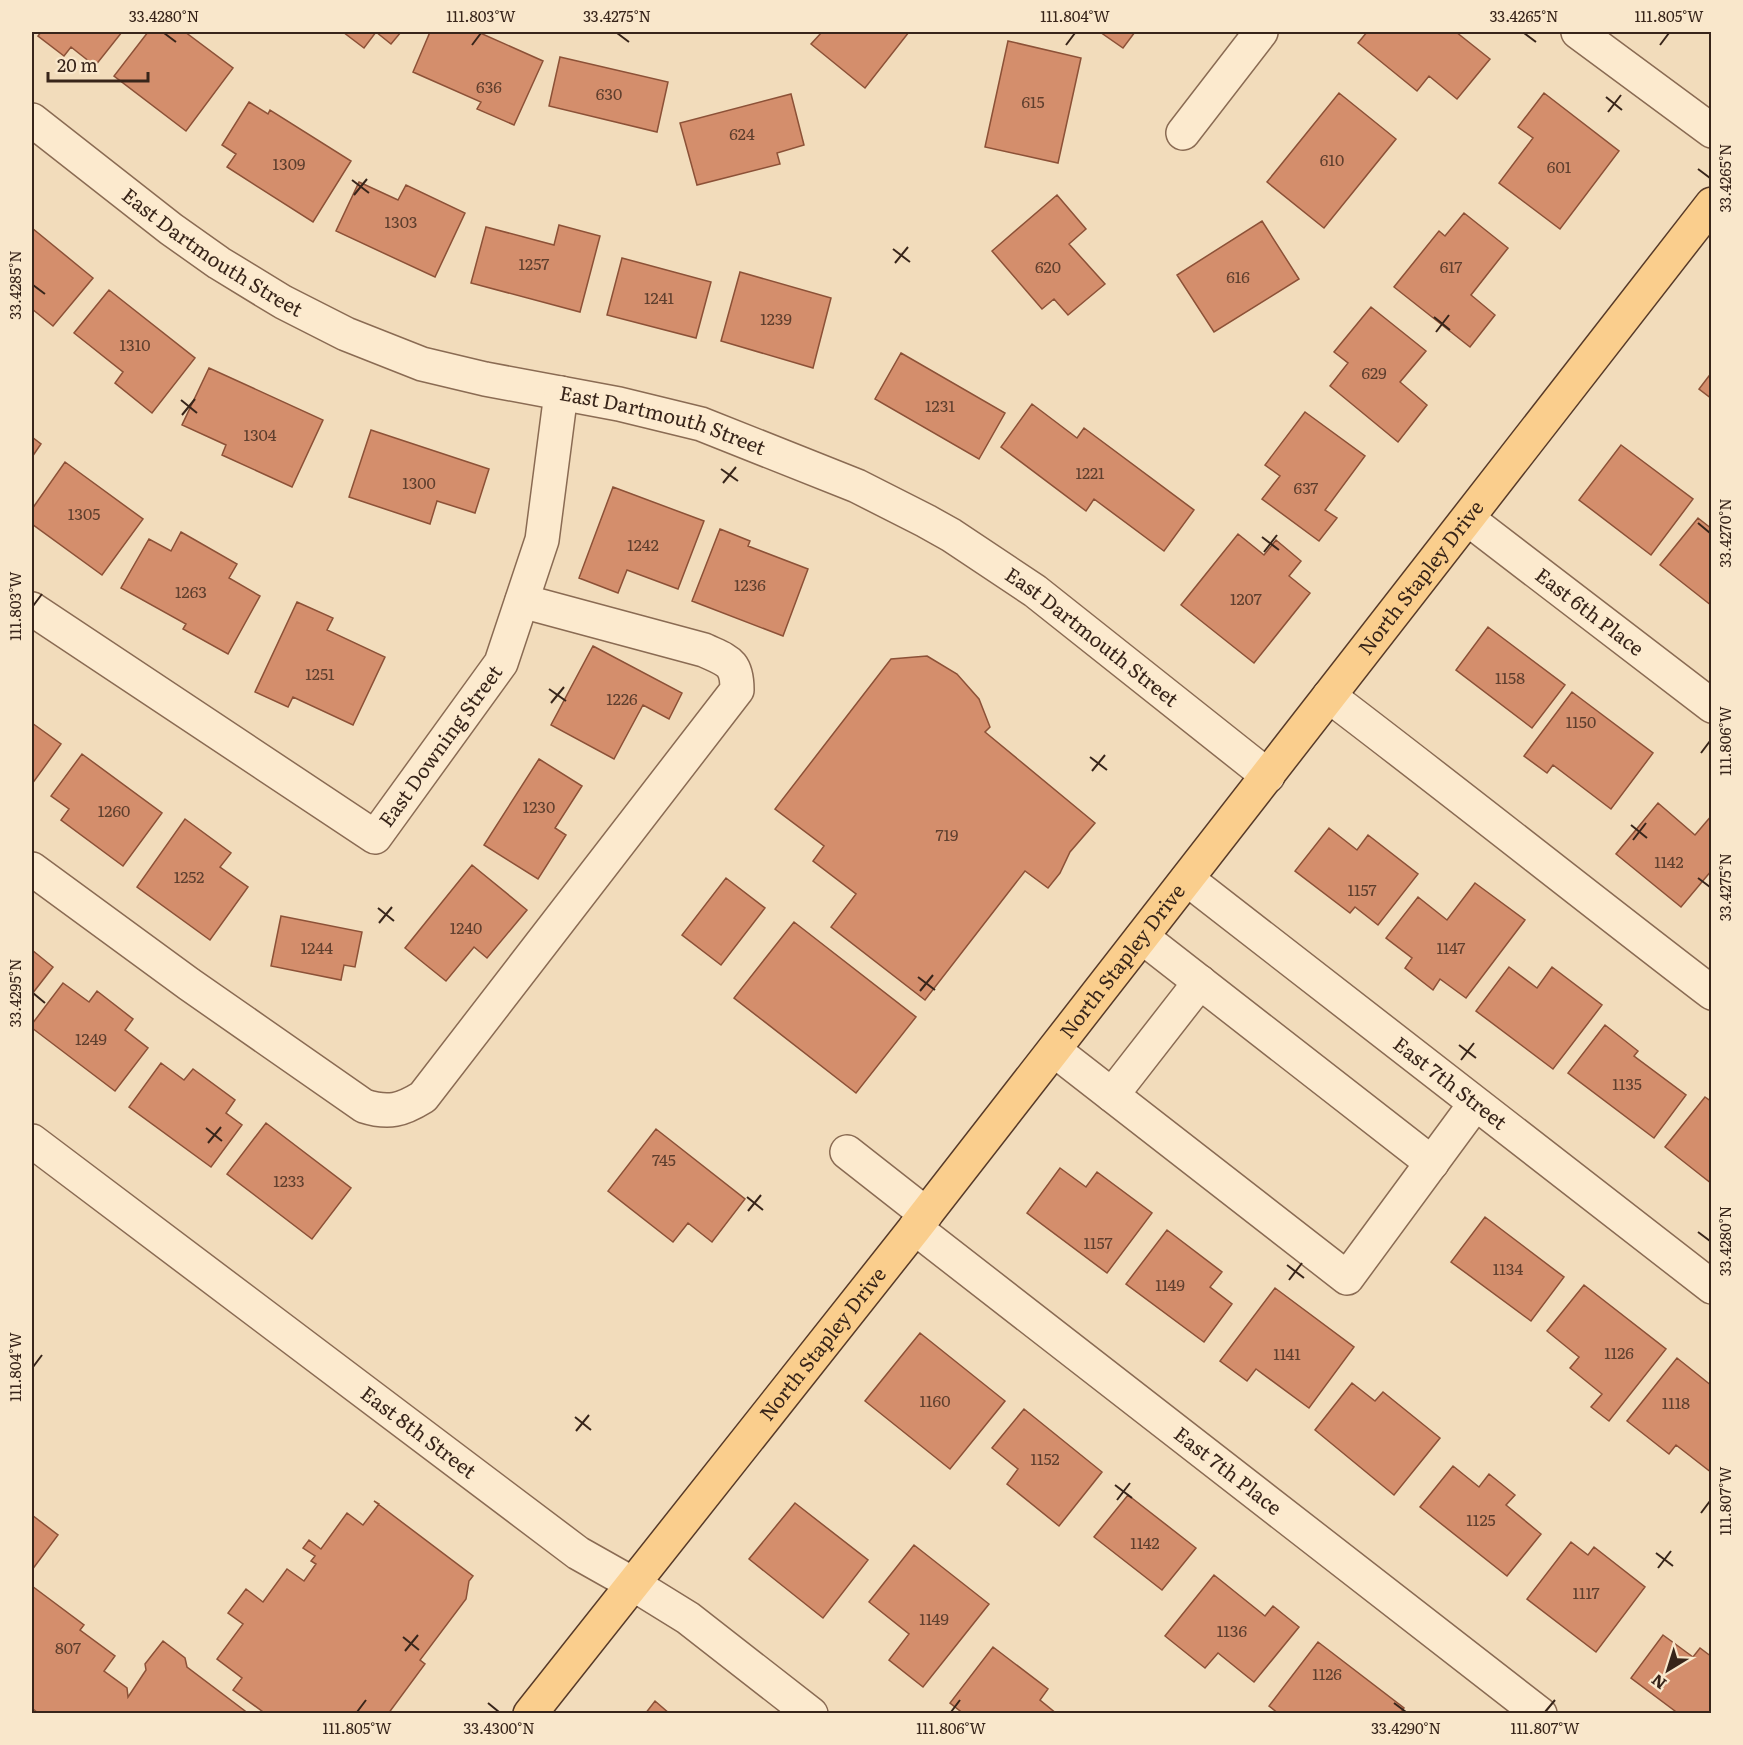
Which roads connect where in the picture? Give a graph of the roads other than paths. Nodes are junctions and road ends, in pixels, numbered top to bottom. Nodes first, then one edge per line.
1 (1261, 32) edge
2 (1578, 32) edge
3 (32, 120) edge
4 (1712, 131) edge
5 (1183, 133) dead end
6 (1712, 204) edge
7 (561, 393) junction
8 (1468, 519) junction
9 (522, 601) junction
10 (32, 609) edge
11 (1329, 696) junction
12 (1712, 706) edge
13 (1268, 776) junction
14 (32, 869) edge
15 (1187, 879) junction
16 (1142, 937) junction
17 (1200, 982) junction
18 (1712, 993) edge
19 (1054, 1050) junction
20 (1112, 1095) junction
21 (1475, 1104) junction
22 (32, 1141) edge
23 (847, 1152) dead end
24 (1432, 1163) junction
25 (920, 1221) junction
26 (1712, 1287) edge
27 (633, 1584) junction
28 (530, 1713) edge
29 (811, 1713) edge
30 (1540, 1713) edge

1 - 5 street
2 - 4 street
3 - 7 street, East Dartmouth Street
6 - 8 main road, North Stapley Drive
7 - 9 street, East Downing Street
7 - 13 street, East Dartmouth Street
8 - 11 main road, North Stapley Drive
8 - 12 street, East 6th Place
9 - 10 street, East Downing Street
9 - 14 street
11 - 13 main road, North Stapley Drive
11 - 18 street
13 - 15 main road, North Stapley Drive
15 - 16 main road, North Stapley Drive
15 - 21 street, East 7th Street
16 - 17 street
16 - 19 main road, North Stapley Drive
17 - 20 street
17 - 24 street
19 - 20 street
19 - 25 main road, North Stapley Drive
20 - 24 street
21 - 24 street
21 - 26 street, East 7th Street
22 - 27 street, East 8th Street
23 - 25 street, East 7th Place
25 - 27 main road, North Stapley Drive
25 - 30 street, East 7th Place
27 - 28 main road, North Stapley Drive
27 - 29 street, East 8th Street

